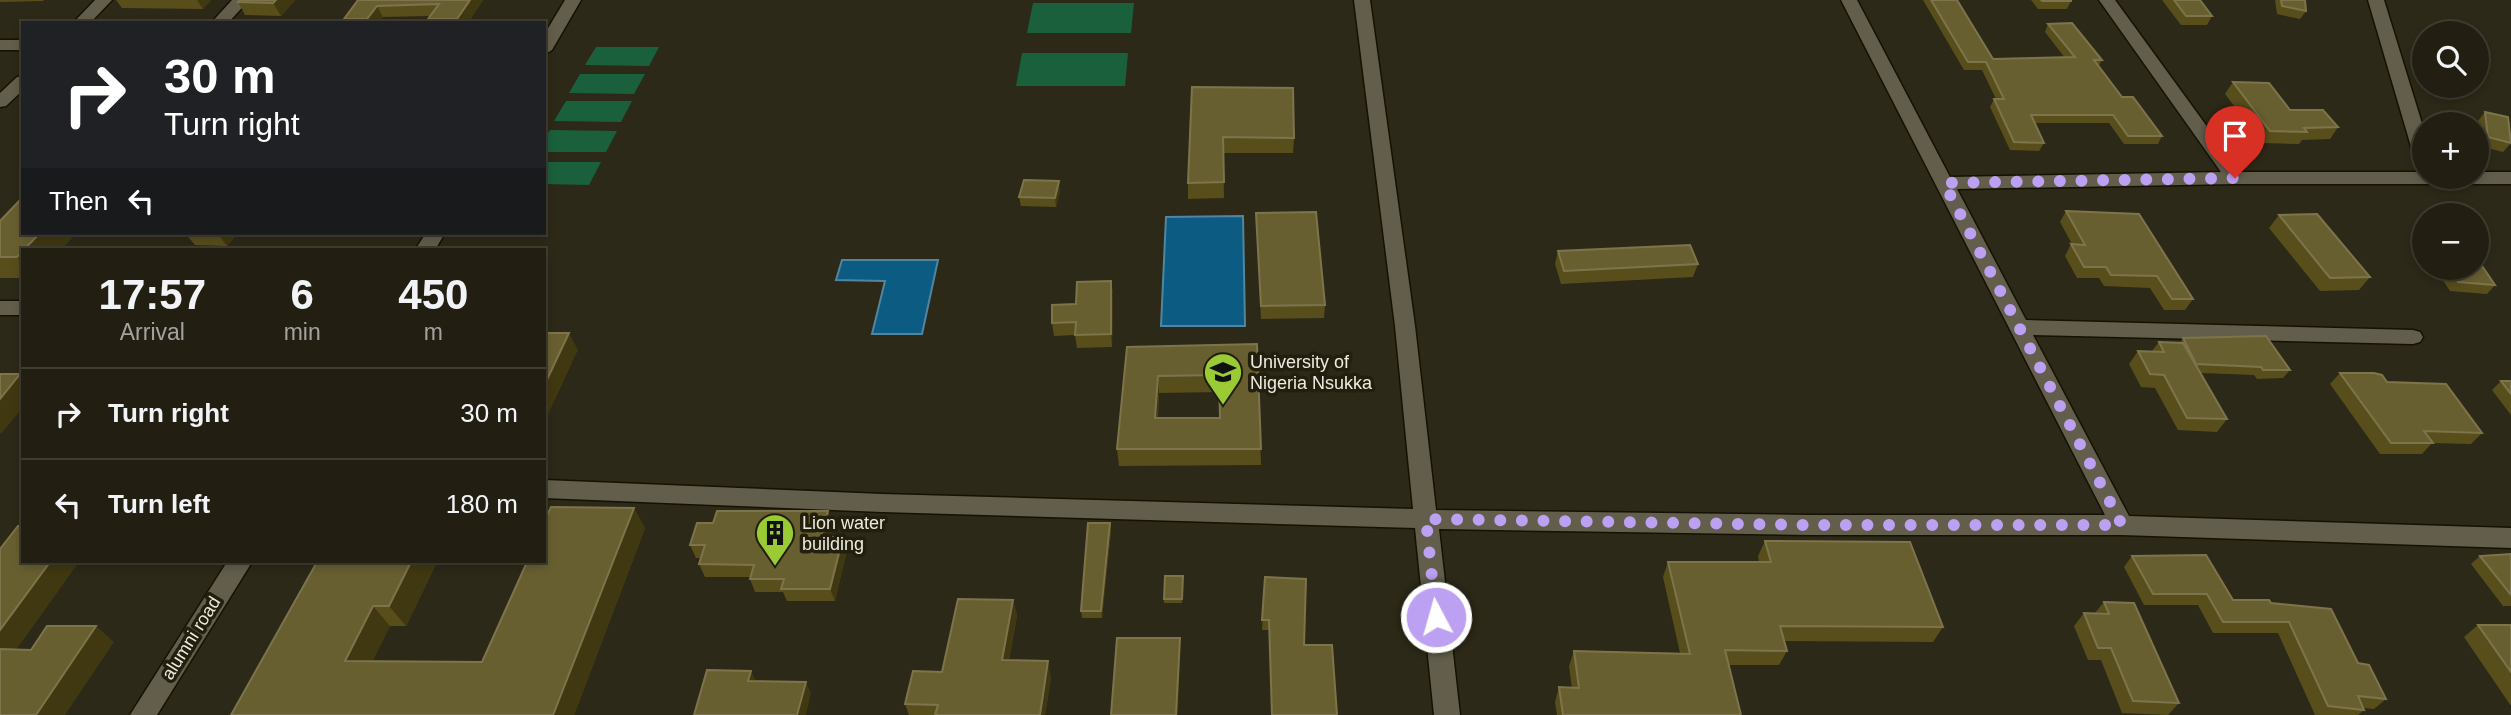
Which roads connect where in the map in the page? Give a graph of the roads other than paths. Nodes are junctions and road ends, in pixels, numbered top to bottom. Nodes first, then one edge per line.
1 (104, 0) edge
2 (241, 0) edge
3 (573, 0) edge
4 (1362, 0) edge
5 (1849, 0) edge
6 (2107, 0) edge
7 (2376, 0) edge
8 (83, 21) edge
9 (221, 21) edge
10 (0, 44) edge
11 (21, 45) edge
12 (546, 47) edge
13 (21, 82) edge
14 (0, 102) edge
15 (2412, 120) edge
16 (2235, 178) junction
17 (2412, 178) edge
18 (2489, 178) edge
19 (2511, 178) edge
20 (1944, 183) junction
21 (0, 307) edge
22 (21, 308) edge
23 (2020, 327) junction
24 (2413, 337) dead end
25 (546, 489) edge
26 (1426, 519) junction
27 (2122, 525) junction
28 (2511, 538) edge
29 (239, 563) edge
30 (143, 715) edge
31 (1447, 715) edge

1 - 8 street
2 - 9 street
3 - 12 street
4 - 26 street
5 - 20 street
6 - 16 street
7 - 15 street
10 - 11 street
13 - 14 street
16 - 17 street
16 - 20 street
18 - 19 street
20 - 23 street
21 - 22 street
23 - 24 street
23 - 27 street
25 - 26 street
26 - 27 street
26 - 31 street
27 - 28 street
29 - 30 street, alumni road

